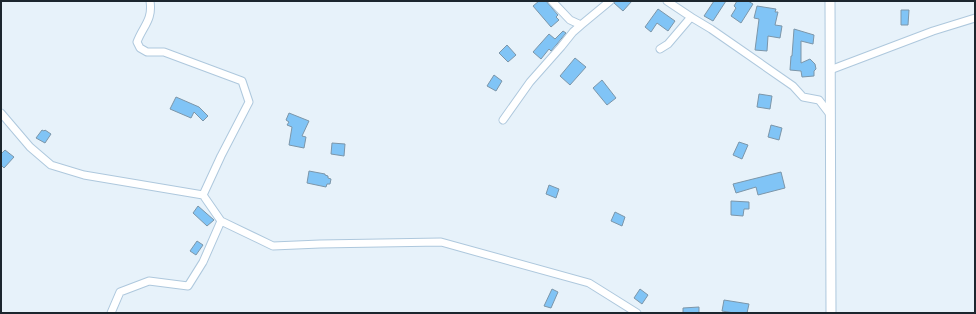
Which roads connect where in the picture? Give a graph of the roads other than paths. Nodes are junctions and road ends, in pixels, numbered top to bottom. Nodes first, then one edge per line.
1 (150, 1) edge
2 (552, 1) edge
3 (610, 1) edge
4 (667, 1) edge
5 (830, 1) edge
6 (690, 17) junction
7 (975, 18) edge
8 (581, 26) junction
9 (660, 48) dead end
10 (830, 70) junction
11 (1, 113) edge
12 (829, 113) junction
13 (503, 120) dead end
14 (203, 195) junction
15 (221, 222) junction
16 (111, 313) edge
17 (637, 313) edge
18 (831, 313) edge

1 - 14 street
2 - 8 street
3 - 8 street
4 - 6 street
5 - 10 main road
6 - 9 street
6 - 12 street
7 - 10 street
8 - 13 street
10 - 12 main road
11 - 14 street
12 - 18 main road
14 - 15 street
15 - 16 street
15 - 17 street

